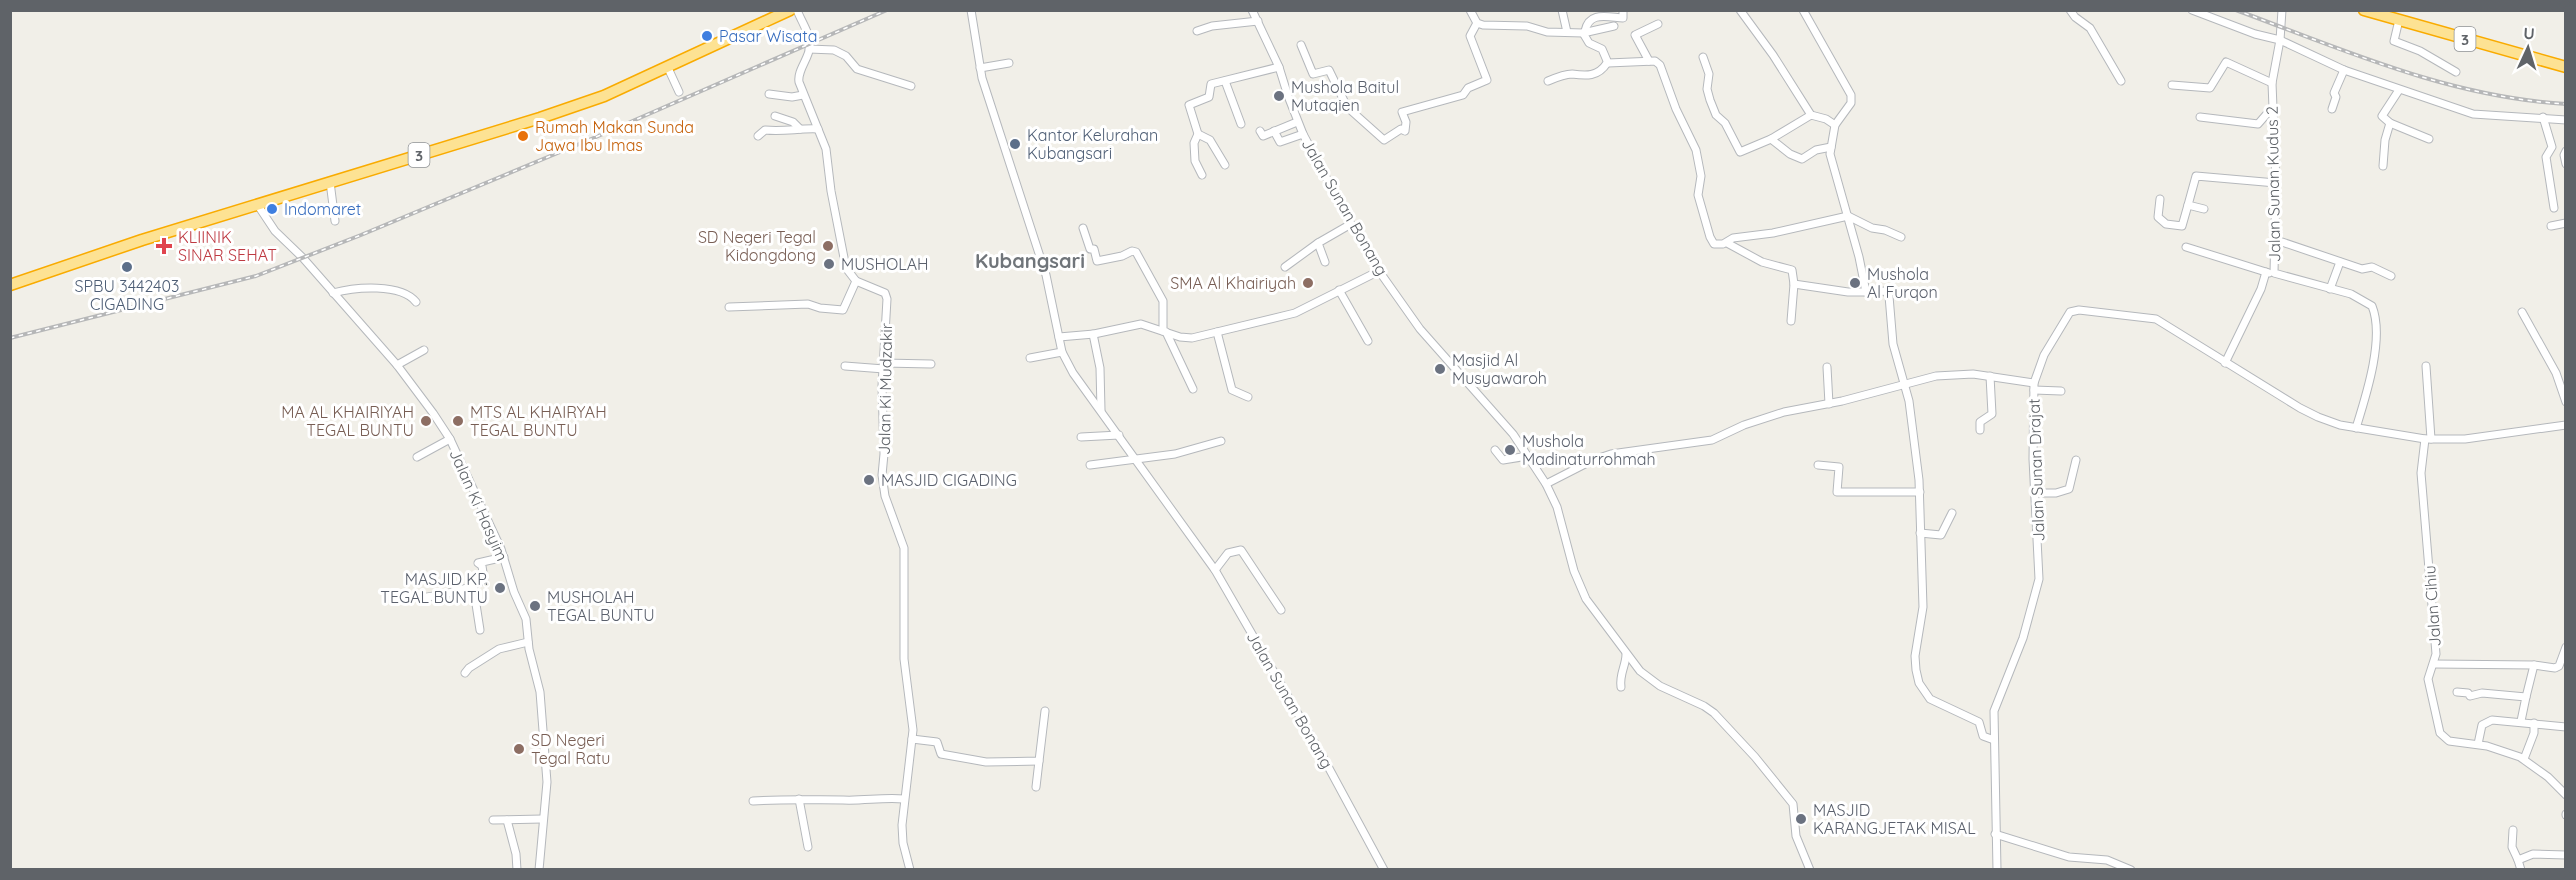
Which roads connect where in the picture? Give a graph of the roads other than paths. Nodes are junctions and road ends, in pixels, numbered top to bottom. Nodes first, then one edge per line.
1 (790, 10) edge
2 (796, 10) edge
3 (971, 10) edge
4 (1252, 10) edge
5 (1470, 10) edge
6 (1562, 10) edge
7 (1623, 10) edge
8 (1740, 10) edge
9 (1803, 10) edge
10 (2070, 10) edge
11 (2192, 10) edge
12 (2282, 10) edge
13 (2364, 10) edge
14 (2399, 20) junction
15 (1257, 21) junction
16 (1477, 23) junction
17 (1658, 24) dead end
18 (1614, 26) dead end
19 (1197, 31) dead end
20 (1567, 32) junction
21 (1584, 32) junction
22 (2280, 40) junction
23 (1301, 45) dead end
24 (809, 49) junction
25 (1703, 57) dead end
26 (1649, 61) junction
27 (1009, 63) dead end
28 (1607, 63) junction
29 (1279, 67) junction
30 (2565, 67) edge
31 (668, 68) junction
32 (980, 68) junction
33 (2344, 70) junction
34 (2456, 72) dead end
35 (1225, 81) junction
36 (1548, 81) dead end
37 (2121, 81) dead end
38 (2272, 83) junction
39 (2172, 85) dead end
40 (911, 86) dead end
41 (2398, 90) junction
42 (679, 92) dead end
43 (769, 94) dead end
44 (803, 95) junction
45 (2272, 108) junction
46 (2332, 109) dead end
47 (1811, 115) junction
48 (775, 116) dead end
49 (2200, 117) dead end
50 (2543, 117) junction
51 (2565, 120) edge
52 (1297, 122) junction
53 (2390, 123) junction
54 (1241, 124) dead end
55 (1835, 124) junction
56 (800, 129) junction
57 (818, 129) junction
58 (1260, 131) dead end
59 (1274, 131) junction
60 (1198, 134) junction
61 (1303, 134) junction
62 (758, 136) dead end
63 (1772, 139) junction
64 (2428, 139) dead end
65 (1831, 147) junction
66 (2565, 151) edge
67 (2565, 164) edge
68 (1226, 165) dead end
69 (2383, 166) dead end
70 (1202, 175) dead end
71 (330, 182) junction
72 (2276, 183) junction
73 (2160, 200) dead end
74 (256, 204) junction
75 (2188, 205) junction
76 (2554, 208) dead end
77 (2204, 209) dead end
78 (1848, 216) junction
79 (335, 221) dead end
80 (2565, 223) edge
81 (1351, 224) junction
82 (2551, 226) dead end
83 (1083, 228) dead end
84 (1901, 237) dead end
85 (2276, 240) junction
86 (1318, 243) junction
87 (1727, 243) junction
88 (2186, 247) dead end
89 (1325, 262) dead end
90 (2340, 262) junction
91 (1285, 267) dead end
92 (1380, 271) junction
93 (2266, 272) junction
94 (2274, 273) junction
95 (2391, 276) dead end
96 (856, 281) junction
97 (10, 285) edge
98 (1794, 285) junction
99 (2330, 289) junction
100 (1339, 291) junction
101 (1866, 292) junction
102 (333, 293) junction
103 (416, 302) dead end
104 (729, 307) dead end
105 (2522, 312) dead end
106 (1791, 321) dead end
107 (1165, 331) junction
108 (1217, 332) junction
109 (1093, 334) junction
110 (1059, 338) junction
111 (1368, 341) dead end
112 (424, 351) dead end
113 (1062, 352) junction
114 (1030, 358) dead end
115 (2225, 363) junction
116 (931, 364) dead end
117 (397, 365) junction
118 (845, 366) dead end
119 (884, 366) junction
120 (2426, 366) dead end
121 (1827, 367) dead end
122 (1990, 376) junction
123 (1905, 382) junction
124 (2034, 387) junction
125 (1193, 389) dead end
126 (2061, 391) dead end
127 (1248, 397) dead end
128 (2565, 402) edge
129 (1828, 404) junction
130 (1101, 410) junction
131 (2565, 425) edge
132 (2356, 428) junction
133 (1980, 430) dead end
134 (1119, 435) junction
135 (1081, 437) dead end
136 (450, 439) junction
137 (2428, 439) junction
138 (1221, 441) dead end
139 (1494, 450) dead end
140 (1528, 456) junction
141 (417, 457) dead end
142 (1135, 459) junction
143 (2076, 460) dead end
144 (1089, 465) dead end
145 (1818, 465) dead end
146 (1546, 484) junction
147 (1920, 492) junction
148 (2036, 492) junction
149 (1952, 513) dead end
150 (1920, 532) junction
151 (504, 557) junction
152 (1215, 570) junction
153 (473, 585) junction
154 (414, 597) dead end
155 (1281, 610) dead end
156 (480, 630) dead end
157 (528, 642) junction
158 (2565, 647) edge
159 (1626, 654) junction
160 (2434, 664) junction
161 (2534, 665) junction
162 (465, 673) dead end
163 (1621, 687) dead end
164 (2457, 692) dead end
165 (2526, 697) junction
166 (1046, 711) dead end
167 (2521, 722) junction
168 (2534, 723) junction
169 (2565, 727) edge
170 (912, 739) junction
171 (1994, 740) junction
172 (2478, 744) junction
173 (2524, 759) junction
174 (1039, 761) junction
175 (1036, 787) dead end
176 (2565, 795) edge
177 (799, 799) junction
178 (904, 799) junction
179 (753, 801) dead end
180 (542, 819) junction
181 (493, 820) dead end
182 (507, 820) junction
183 (2513, 830) dead end
184 (1995, 834) junction
185 (808, 848) dead end
186 (2565, 855) edge
187 (2518, 860) junction
188 (517, 870) edge
189 (539, 870) edge
190 (910, 870) edge
191 (1384, 870) edge
192 (1810, 870) edge
193 (1997, 870) edge
194 (2131, 870) edge
195 (2521, 870) edge

1 - 31 highway, 3
2 - 24 street
3 - 32 street, Jalan Sunan Bonang
4 - 15 street, Jalan Sunan Bonang
5 - 16 street
6 - 20 street
7 - 21 street
8 - 47 street
9 - 55 street
10 - 37 street
11 - 22 street
12 - 22 street, Jalan Sunan Kudus 2
13 - 14 highway, 3
14 - 30 highway, 3
14 - 34 street
15 - 19 street
15 - 29 street, Jalan Sunan Bonang
16 - 20 street
16 - 23 street
17 - 26 street
18 - 21 street
20 - 21 street
21 - 28 street
22 - 33 street
22 - 38 street, Jalan Sunan Kudus 2
24 - 40 street
24 - 44 street
25 - 63 street
26 - 28 street
26 - 87 street
27 - 32 street
28 - 36 street
29 - 35 street
29 - 52 street, Jalan Sunan Bonang
31 - 42 street
31 - 71 highway, 3
32 - 110 street, Jalan Sunan Bonang
33 - 41 street
33 - 46 street
35 - 54 street
35 - 60 street
38 - 39 street
38 - 45 street, Jalan Sunan Kudus 2
41 - 50 street
41 - 53 street
43 - 44 street
44 - 57 street
45 - 49 street
45 - 72 street, Jalan Sunan Kudus 2
47 - 55 street
47 - 63 street
48 - 56 street
50 - 51 street
50 - 76 street
52 - 59 street
52 - 61 street, Jalan Sunan Bonang
53 - 64 street
53 - 69 street
55 - 65 street
56 - 57 street
56 - 62 street
57 - 96 street
58 - 59 street
59 - 61 street
60 - 68 street
60 - 70 street
61 - 81 street, Jalan Sunan Bonang
63 - 65 street
65 - 78 street
66 - 67 street
71 - 74 highway, 3
71 - 79 street
72 - 75 street
72 - 85 street, Jalan Sunan Kudus 2
73 - 75 street
74 - 97 highway, 3
74 - 102 street, Jalan Ki Hasyim
75 - 77 street
78 - 84 street
78 - 87 street
78 - 101 street
80 - 82 street
81 - 86 street
81 - 92 street, Jalan Sunan Bonang
83 - 107 street
85 - 90 street
85 - 94 street, Jalan Sunan Kudus 2
86 - 89 street
86 - 91 street
87 - 98 street
88 - 93 street
90 - 95 street
90 - 99 street
92 - 100 street
92 - 140 street, Jalan Sunan Bonang
93 - 94 street
93 - 115 street
94 - 99 street, Jalan Sunan Kudus 2
96 - 104 street
96 - 119 street, Jalan Ki Mudzakir
98 - 101 street
98 - 106 street
99 - 132 street, Jalan Sunan Kudus 2
100 - 108 street
100 - 111 street
101 - 123 street
102 - 103 street
102 - 117 street, Jalan Ki Hasyim
105 - 128 street
107 - 108 street
107 - 109 street
107 - 125 street
108 - 127 street
109 - 110 street
109 - 130 street
110 - 113 street, Jalan Sunan Bonang
112 - 117 street
113 - 114 street
113 - 130 street, Jalan Sunan Bonang
115 - 124 street, Jalan Sunan Drajat
115 - 132 street, Jalan Sunan Drajat
116 - 119 street
117 - 136 street, Jalan Ki Hasyim
118 - 119 street
119 - 170 street, Jalan Ki Mudzakir
120 - 137 street, Jalan Cihiu
121 - 129 street
122 - 123 street
122 - 124 street
122 - 133 street
123 - 129 street
123 - 147 street
124 - 126 street
124 - 148 street, Jalan Sunan Drajat
129 - 146 street
130 - 134 street, Jalan Sunan Bonang
131 - 137 street, Jalan Sunan Drajat
132 - 137 street, Jalan Sunan Drajat
134 - 135 street
134 - 142 street, Jalan Sunan Bonang
136 - 141 street
136 - 151 street, Jalan Ki Hasyim
137 - 160 street, Jalan Cihiu
138 - 142 street
139 - 140 street
140 - 146 street, Jalan Sunan Bonang
142 - 144 street
142 - 152 street, Jalan Sunan Bonang
143 - 148 street
145 - 147 street
146 - 159 street, Jalan Sunan Bonang
147 - 150 street
148 - 171 street, Jalan Sunan Drajat
149 - 150 street
150 - 171 street
151 - 153 street
151 - 157 street, Jalan Ki Hasyim
152 - 155 street
152 - 191 street, Jalan Sunan Bonang
153 - 154 street
153 - 156 street
157 - 162 street
157 - 180 street, Jalan Ki Hasyim
158 - 161 street
159 - 163 street
159 - 192 street, Jalan Sunan Bonang
160 - 161 street
160 - 172 street, Jalan Cihiu
161 - 165 street
164 - 165 street
165 - 167 street
166 - 174 street
167 - 168 street
167 - 172 street
168 - 169 street
168 - 173 street
170 - 174 street
170 - 178 street, Jalan Ki Mudzakir
171 - 184 street, Jalan Sunan Drajat
172 - 173 street, Jalan Cihiu
173 - 176 street, Jalan Cihiu
174 - 175 street
177 - 178 street
177 - 179 street
177 - 185 street
178 - 190 street, Jalan Ki Mudzakir
180 - 182 street
180 - 189 street, Jalan Ki Hasyim
181 - 182 street
182 - 188 street
183 - 187 street
184 - 193 street, Jalan Sunan Drajat
184 - 194 street
186 - 187 street
187 - 195 street

